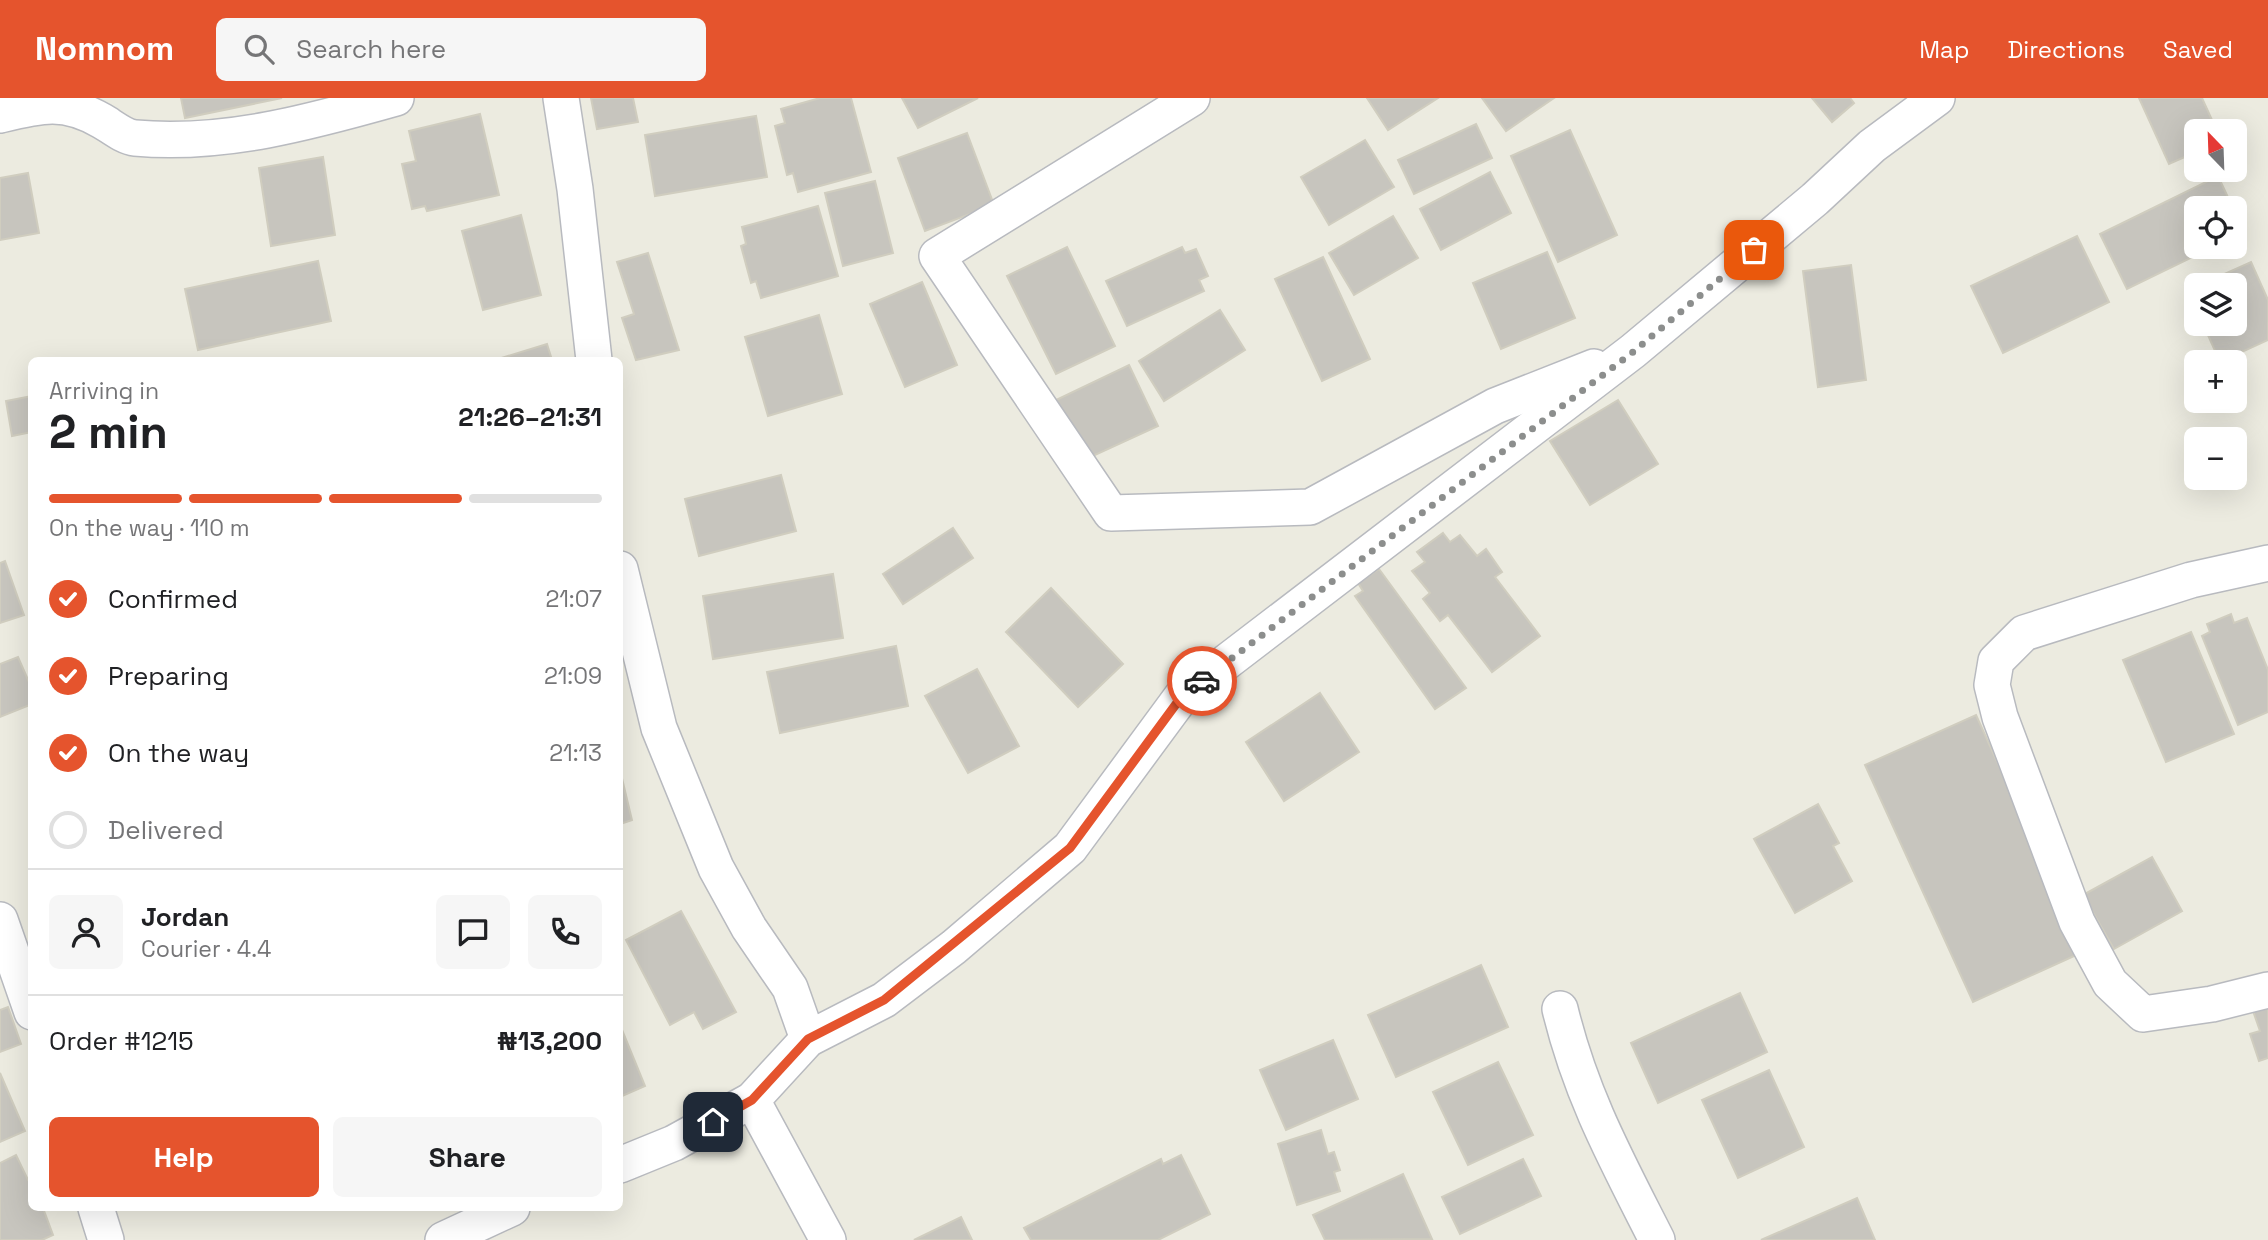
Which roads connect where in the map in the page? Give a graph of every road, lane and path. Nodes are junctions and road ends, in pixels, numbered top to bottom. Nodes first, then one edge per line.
1 (396, 98) edge
2 (561, 98) edge
3 (1192, 98) edge
4 (1937, 98) edge
5 (0, 115) edge
6 (1633, 352) junction
7 (594, 357) edge
8 (2268, 563) edge
9 (623, 581) edge
10 (0, 920) edge
11 (2268, 990) edge
12 (28, 1000) edge
13 (1560, 1009) dead end
14 (808, 1039) junction
15 (752, 1100) junction
16 (623, 1164) edge
17 (97, 1211) edge
18 (506, 1211) edge
19 (106, 1240) edge
20 (443, 1240) edge
21 (828, 1240) edge
22 (1657, 1240) edge

1 - 5 street
2 - 7 street
3 - 6 street
4 - 6 street
6 - 14 street
8 - 11 street
9 - 14 street
10 - 12 street
13 - 22 street
14 - 15 street
15 - 16 street
15 - 21 street
17 - 19 street
18 - 20 street

